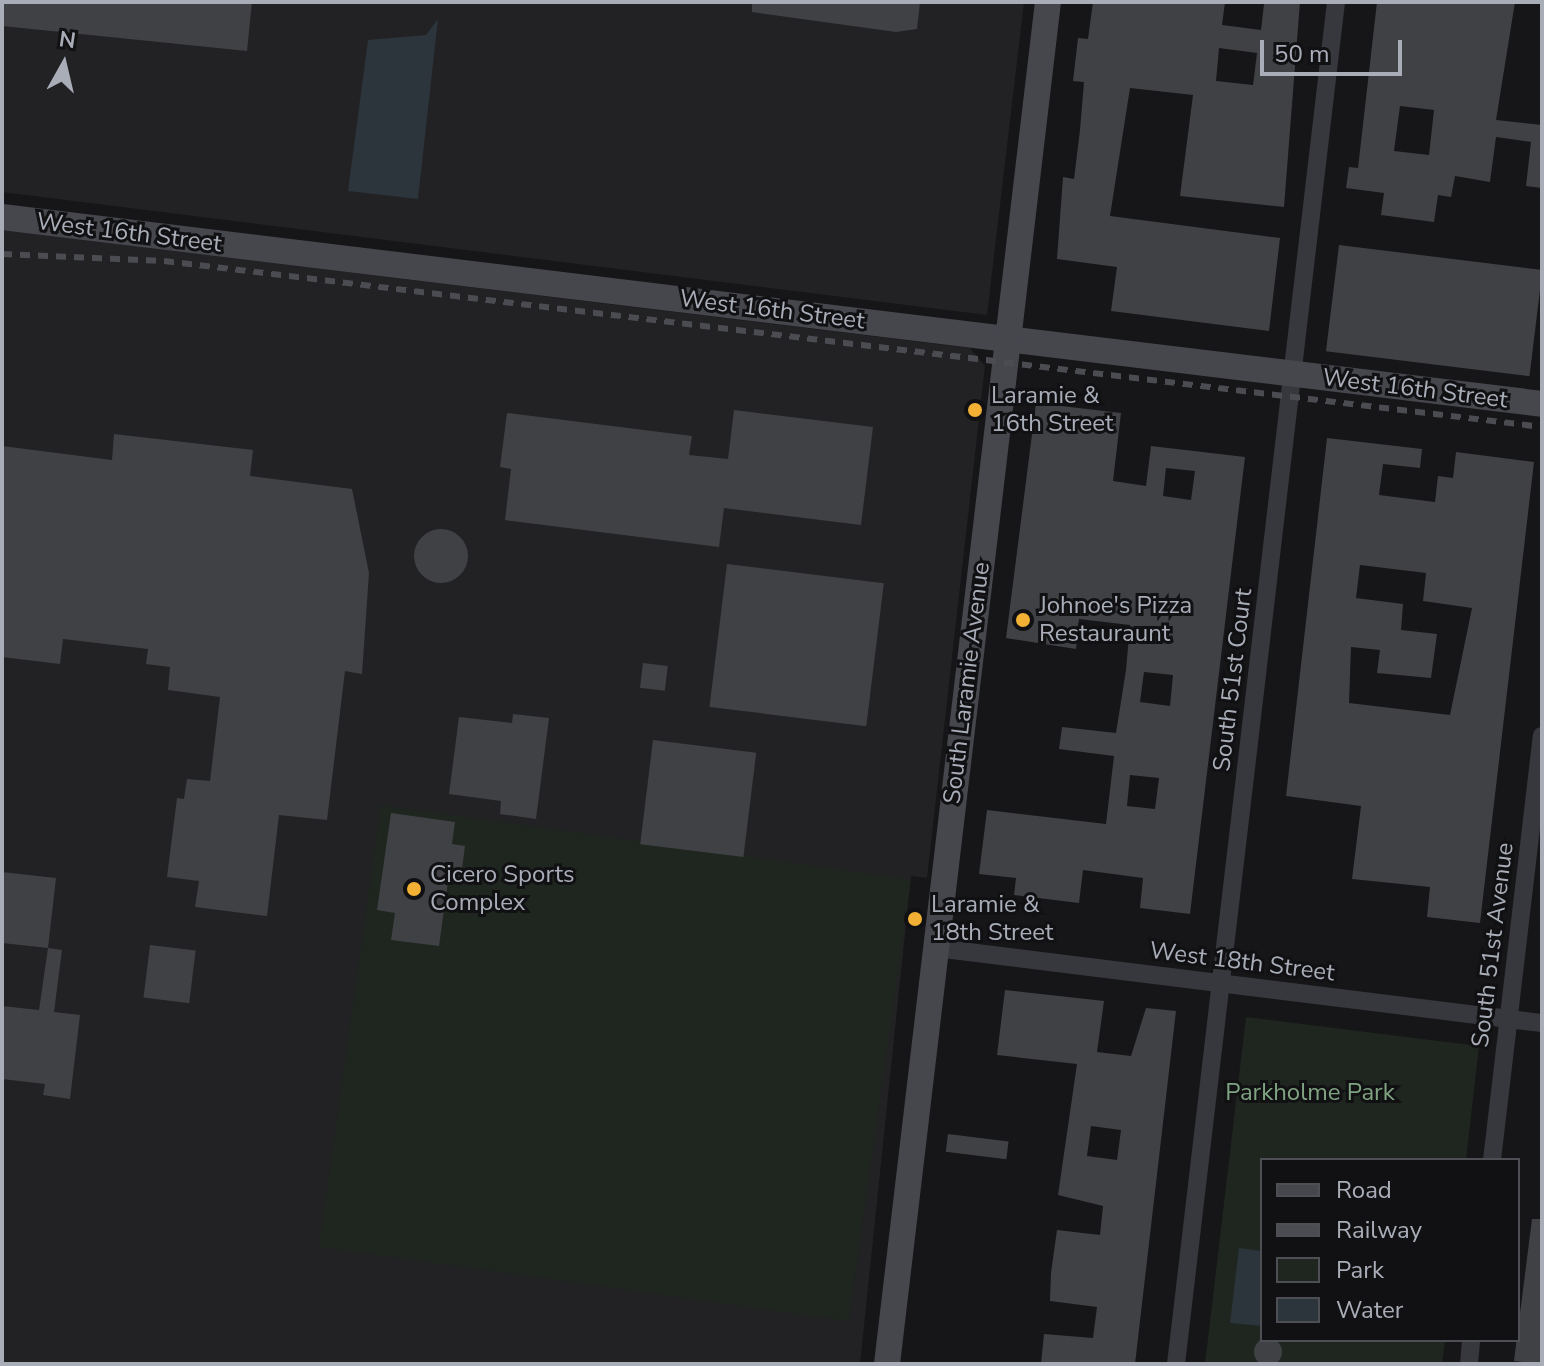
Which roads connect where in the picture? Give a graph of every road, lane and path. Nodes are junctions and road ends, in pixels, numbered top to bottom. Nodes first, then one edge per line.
1 (1048, 2) edge
2 (1336, 2) edge
3 (2, 217) edge
4 (1008, 339) junction
5 (1293, 374) junction
6 (1542, 404) edge
7 (1542, 736) edge
8 (936, 948) junction
9 (1221, 983) junction
10 (1509, 1019) junction
11 (1542, 1023) edge
12 (1492, 1158) edge
13 (1471, 1342) edge
14 (887, 1364) edge
15 (1176, 1364) edge
16 (1469, 1364) edge

1 - 4 street, South Laramie Avenue
2 - 5 street, South 51st Court
3 - 4 street, West 16th Street
4 - 5 street, West 16th Street
4 - 8 street, South Laramie Avenue
5 - 6 street, West 16th Street
5 - 9 street, South 51st Court
7 - 10 street, South 51st Avenue
8 - 9 street, West 18th Street
8 - 14 street, South Laramie Avenue
9 - 10 street, West 18th Street
9 - 15 street, South 51st Court
10 - 11 street, West 18th Street
10 - 12 street, South 51st Avenue
13 - 16 street

